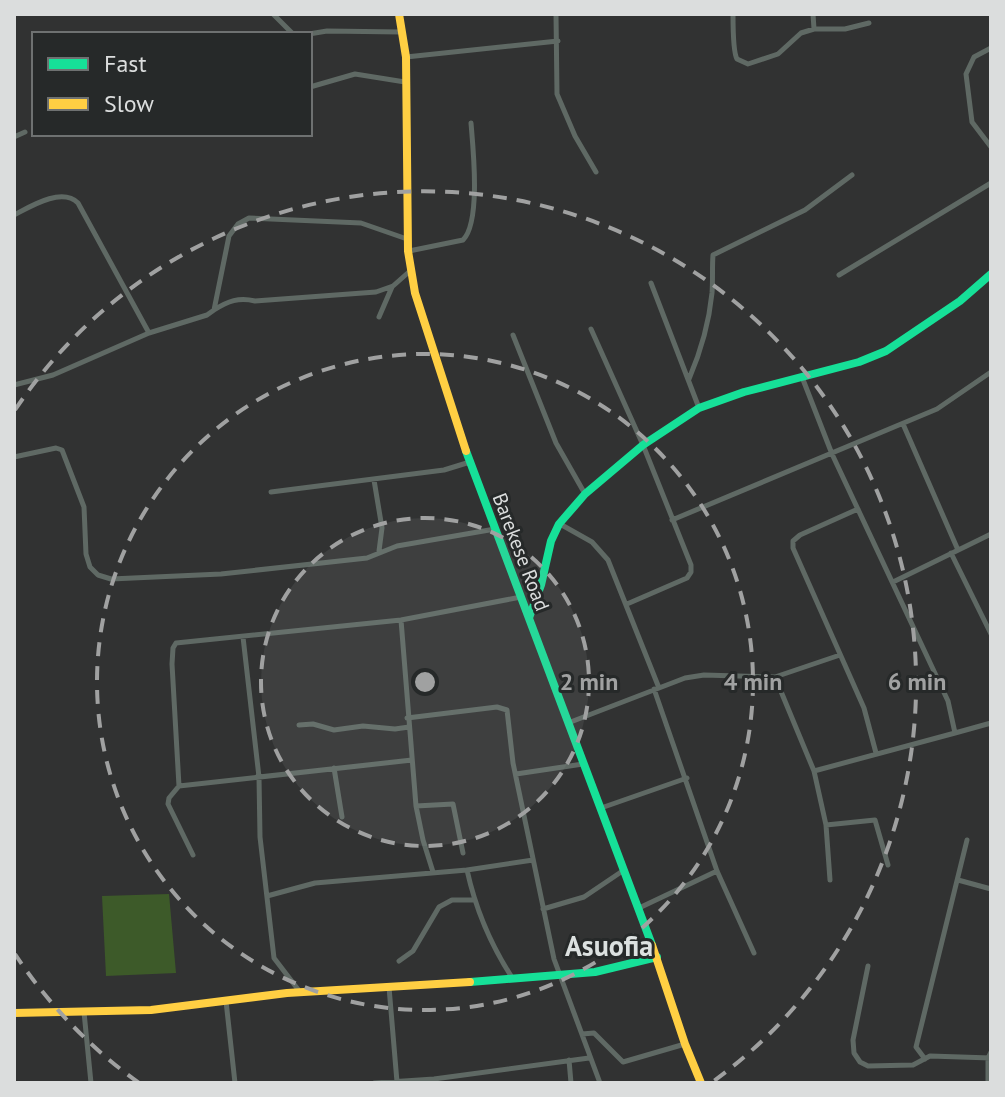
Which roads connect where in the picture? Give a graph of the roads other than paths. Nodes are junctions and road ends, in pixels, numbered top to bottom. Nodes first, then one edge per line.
1 (273, 14) edge
2 (399, 14) edge
3 (556, 14) edge
4 (733, 14) edge
5 (813, 14) edge
6 (869, 23) dead end
7 (814, 29) junction
8 (291, 32) edge
9 (401, 32) junction
10 (312, 34) edge
11 (558, 41) junction
12 (991, 48) edge
13 (406, 57) junction
14 (406, 83) junction
15 (312, 86) edge
16 (471, 123) dead end
17 (25, 132) dead end
18 (14, 137) edge
19 (991, 147) edge
20 (596, 172) dead end
21 (852, 175) dead end
22 (991, 183) edge
23 (14, 215) edge
24 (407, 239) junction
25 (408, 251) junction
26 (411, 270) junction
27 (991, 274) edge
28 (839, 275) dead end
29 (651, 283) dead end
30 (393, 286) junction
31 (214, 310) junction
32 (379, 317) dead end
33 (591, 329) dead end
34 (149, 333) junction
35 (513, 335) dead end
36 (991, 372) edge
37 (802, 377) junction
38 (689, 379) junction
39 (14, 385) edge
40 (699, 408) junction
41 (903, 424) junction
42 (643, 445) junction
43 (832, 454) junction
44 (14, 457) edge
45 (470, 462) junction
46 (374, 480) junction
47 (271, 492) dead end
48 (585, 494) junction
49 (858, 509) junction
50 (672, 520) junction
51 (559, 524) junction
52 (495, 529) junction
53 (991, 534) edge
54 (958, 550) junction
55 (379, 551) junction
56 (951, 553) junction
57 (893, 582) junction
58 (521, 597) junction
59 (627, 604) junction
60 (529, 619) junction
61 (401, 620) junction
62 (991, 634) edge
63 (243, 637) junction
64 (840, 655) junction
65 (775, 677) junction
66 (656, 688) junction
67 (407, 718) junction
68 (568, 723) junction
69 (991, 723) edge
70 (299, 725) dead end
71 (409, 727) junction
72 (955, 733) junction
73 (876, 753) junction
74 (412, 760) junction
75 (583, 764) junction
76 (334, 768) junction
77 (814, 771) junction
78 (516, 774) junction
79 (259, 777) junction
80 (687, 778) junction
81 (179, 786) junction
82 (416, 806) junction
83 (600, 808) junction
84 (342, 817) dead end
85 (826, 825) junction
86 (967, 840) dead end
87 (463, 853) dead end
88 (193, 855) dead end
89 (533, 860) junction
90 (888, 865) dead end
91 (467, 870) junction
92 (624, 870) junction
93 (717, 871) junction
94 (433, 872) junction
95 (830, 880) dead end
96 (958, 880) junction
97 (991, 889) edge
98 (267, 896) junction
99 (473, 900) junction
100 (639, 908) junction
101 (543, 909) junction
102 (754, 953) dead end
103 (657, 957) junction
104 (399, 961) dead end
105 (868, 966) dead end
106 (559, 976) junction
107 (513, 979) junction
108 (389, 987) junction
109 (300, 992) junction
110 (226, 1001) junction
111 (84, 1011) junction
112 (14, 1013) edge
113 (582, 1034) junction
114 (685, 1044) junction
115 (990, 1056) edge
116 (589, 1058) junction
117 (925, 1059) junction
118 (569, 1060) junction
119 (434, 1081) edge
120 (397, 1082) edge
121 (91, 1083) edge
122 (235, 1083) edge
123 (374, 1083) edge
124 (571, 1083) edge
125 (600, 1083) edge
126 (701, 1083) edge
127 (988, 1083) edge

1 - 8 street
2 - 9 street, Barekese Road
3 - 11 street
4 - 7 street
5 - 7 street
6 - 7 street
9 - 10 street
9 - 13 street, Barekese Road
11 - 13 street
11 - 20 street
12 - 19 street
13 - 14 street, Barekese Road
14 - 15 street
14 - 24 street, Barekese Road
16 - 25 street
17 - 18 street
21 - 38 street
22 - 28 street
23 - 34 street
24 - 25 street, Barekese Road
24 - 31 street
25 - 26 street, Barekese Road
26 - 30 street
26 - 45 street, Barekese Road
27 - 37 street
29 - 38 street
30 - 31 street
30 - 32 street
31 - 34 street
33 - 42 street
34 - 39 street
35 - 48 street
36 - 41 street
37 - 40 street
37 - 43 street
38 - 40 street
40 - 42 street
41 - 43 street
41 - 54 street
42 - 48 street
42 - 50 street
43 - 49 street
43 - 50 street
44 - 55 street
45 - 46 street
45 - 52 street, Barekese Road
46 - 47 street
46 - 55 street
48 - 51 street
49 - 57 street
49 - 64 street
50 - 59 street
51 - 59 street
51 - 60 street
52 - 55 street
52 - 58 street, Barekese Road
53 - 54 street
54 - 56 street
56 - 57 street
56 - 62 street
57 - 72 street
58 - 60 street, Barekese Road
58 - 61 street
59 - 66 street
60 - 68 street, Barekese Road
61 - 63 street
61 - 67 street
63 - 79 street
63 - 81 street
64 - 65 street
64 - 73 street
65 - 66 street
65 - 77 street
66 - 68 street
66 - 80 street
67 - 71 street
67 - 78 street
68 - 75 street, Barekese Road
69 - 72 street
70 - 71 street
71 - 74 street
72 - 73 street
73 - 77 street
74 - 76 street
74 - 82 street
75 - 78 street
75 - 83 street, Barekese Road
76 - 79 street
76 - 84 street
77 - 85 street
78 - 89 street
79 - 81 street
79 - 98 street
80 - 83 street
80 - 93 street
81 - 88 street
82 - 87 street
82 - 94 street
83 - 92 street, Barekese Road
85 - 90 street
85 - 95 street
86 - 96 street
89 - 91 street
89 - 101 street
91 - 94 street
91 - 99 street
92 - 100 street, Barekese Road
92 - 101 street
93 - 100 street
93 - 102 street
94 - 98 street
96 - 97 street
96 - 117 street
98 - 109 street
99 - 104 street
99 - 107 street
100 - 103 street, Barekese Road
101 - 106 street
103 - 106 street
103 - 114 street, Barekese Road
105 - 117 street
106 - 107 street
106 - 113 street
107 - 108 street
108 - 109 street
108 - 120 street
109 - 110 street
110 - 111 street
110 - 122 street
111 - 112 street
111 - 121 street
113 - 114 street
113 - 116 street
114 - 126 street, Barekese Road
115 - 117 street
115 - 127 street
116 - 118 street
116 - 125 street
118 - 119 street
118 - 124 street
119 - 120 street
120 - 123 street

